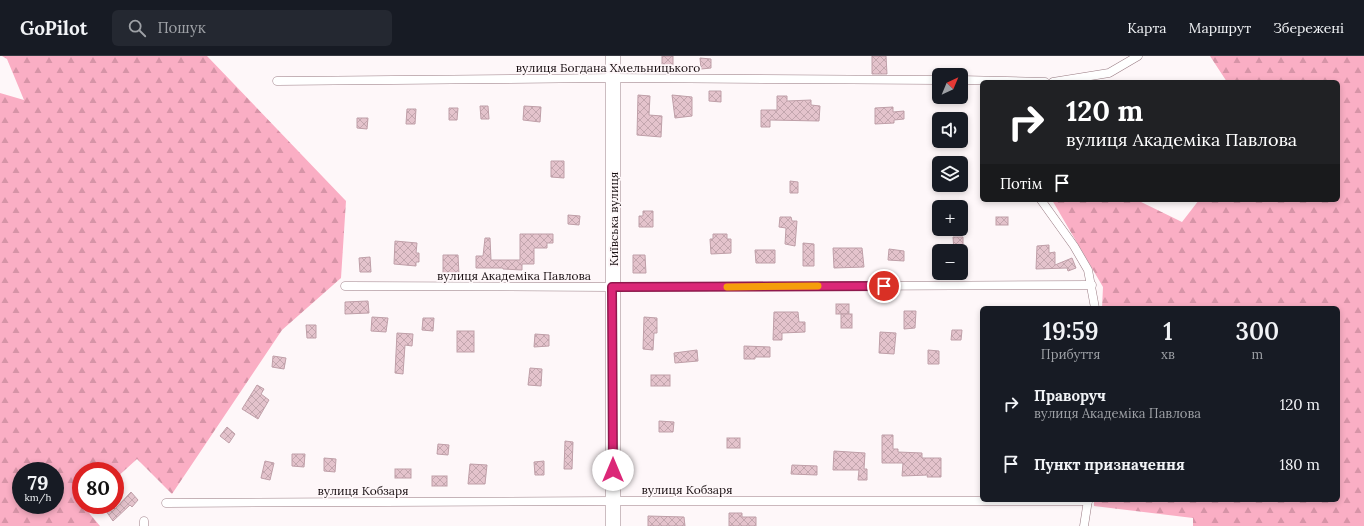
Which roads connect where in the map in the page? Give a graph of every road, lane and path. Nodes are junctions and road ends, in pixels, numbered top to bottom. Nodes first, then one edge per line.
1 (613, 56) edge
2 (1138, 56) edge
3 (613, 78) junction
4 (932, 80) edge
5 (968, 80) edge
6 (980, 80) edge
7 (1065, 80) edge
8 (277, 81) dead end
9 (1042, 202) edge
10 (1092, 285) junction
11 (345, 286) dead end
12 (612, 287) junction
13 (1095, 306) edge
14 (614, 501) junction
15 (980, 501) edge
16 (1088, 502) edge
17 (166, 503) dead end
18 (614, 526) edge
19 (1084, 526) edge

1 - 3 highway, Київська вулиця
2 - 7 street
3 - 4 street, вулиця Богдана Хмельницького
3 - 8 street, вулиця Богдана Хмельницького
3 - 12 highway, Київська вулиця
5 - 6 street
9 - 10 street
10 - 12 street, вулиця Академіка Павлова
10 - 13 street
11 - 12 street, вулиця Академіка Павлова
12 - 14 highway, Київська вулиця
14 - 15 street, вулиця Кобзаря
14 - 17 street, вулиця Кобзаря
14 - 18 highway, Київська вулиця
16 - 19 street

